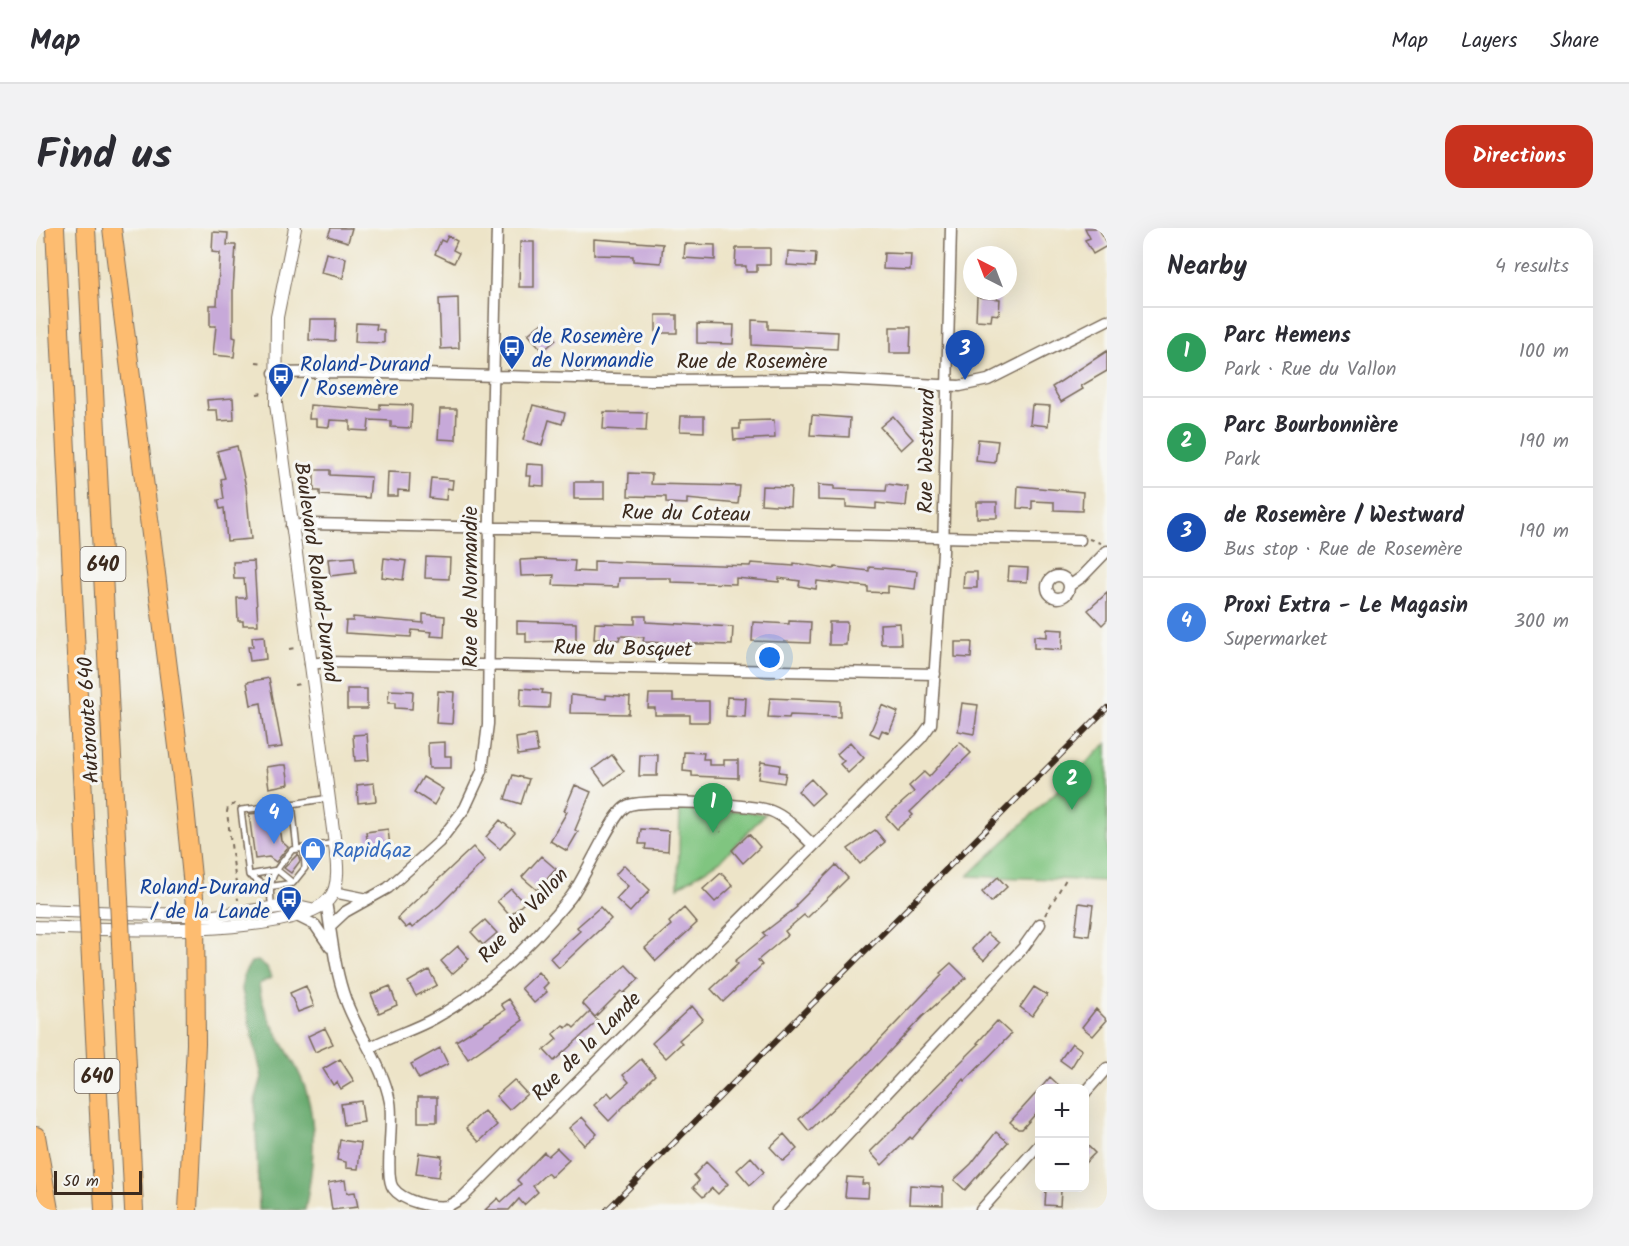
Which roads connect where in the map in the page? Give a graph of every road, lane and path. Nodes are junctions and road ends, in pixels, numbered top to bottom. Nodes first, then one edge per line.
1 (56, 228) edge
2 (86, 228) edge
3 (112, 228) edge
4 (295, 228) edge
5 (496, 228) edge
6 (951, 228) edge
7 (1107, 320) edge
8 (256, 362) dead end
9 (270, 368) junction
10 (493, 376) junction
11 (947, 387) junction
12 (266, 393) dead end
13 (257, 394) dead end
14 (291, 526) junction
15 (490, 528) junction
16 (943, 538) junction
17 (1082, 539) joint
18 (1105, 548) edge
19 (1069, 586) dead end
20 (296, 648) dead end
21 (289, 649) dead end
22 (310, 663) junction
23 (489, 665) junction
24 (935, 674) junction
25 (301, 684) dead end
26 (294, 685) dead end
27 (329, 798) junction
28 (292, 804) junction
29 (713, 810) dead end
30 (716, 826) junction
31 (712, 830) dead end
32 (722, 832) dead end
33 (335, 843) junction
34 (813, 845) junction
35 (300, 848) junction
36 (277, 870) junction
37 (249, 875) junction
38 (1066, 879) dead end
39 (292, 883) junction
40 (268, 887) junction
41 (330, 897) junction
42 (369, 899) junction
43 (272, 909) junction
44 (311, 909) junction
45 (36, 910) edge
46 (297, 916) junction
47 (195, 922) junction
48 (1040, 924) joint
49 (330, 926) junction
50 (36, 927) edge
51 (332, 951) junction
52 (369, 1048) junction
53 (1106, 1071) edge
54 (1089, 1089) edge
55 (36, 1136) edge
56 (1035, 1150) edge
57 (49, 1210) edge
58 (104, 1210) edge
59 (134, 1210) edge
60 (188, 1210) edge
61 (777, 1210) edge
62 (981, 1210) edge

1 - 58 highway, Autoroute 640 / 640, bridge
2 - 59 highway, Autoroute 640 / 640, bridge
3 - 47 highway
4 - 9 street, Boulevard Roland-Durand
5 - 10 street, Rue de Normandie
6 - 11 street, Rue Westward
7 - 11 street, Rue de Rosemère
8 - 9 path
9 - 10 street, Rue de Rosemère
9 - 14 street, Boulevard Roland-Durand
10 - 11 street, Rue de Rosemère
10 - 15 street, Rue de Normandie
11 - 16 street, Rue Westward
12 - 13 path
14 - 15 street, Rue du Coteau
14 - 22 street, Boulevard Roland-Durand
15 - 16 street, Rue du Coteau
15 - 23 street, Rue de Normandie
16 - 17 street, Rue du Coteau
16 - 24 street, Rue Westward
17 - 18 path
18 - 19 street
20 - 21 path
22 - 23 street, Rue du Bosquet
22 - 27 street, Boulevard Roland-Durand
23 - 24 street, Rue du Bosquet
23 - 42 street, Rue de Normandie
24 - 34 street, Rue de la Lande
25 - 26 path
27 - 28 lane
27 - 33 street, Boulevard Roland-Durand
28 - 35 lane
28 - 37 lane
29 - 30 path
30 - 31 path
30 - 32 path
33 - 35 lane
33 - 41 street, Boulevard Roland-Durand
34 - 52 street, Rue du Vallon
34 - 52 street, Rue de la Lande
35 - 36 lane
35 - 39 lane
36 - 37 lane
36 - 39 lane
36 - 40 lane
37 - 40 lane
38 - 48 path
39 - 40 lane
40 - 43 lane
41 - 42 street
41 - 44 street
41 - 49 street, Rue de la Lande
42 - 49 street, Rue de Normandie
43 - 44 street
43 - 47 street
44 - 46 street
45 - 47 street
46 - 47 street
46 - 51 street, Rue de la Lande
47 - 50 street
47 - 60 highway
48 - 61 street
49 - 51 street, Rue de la Lande
51 - 52 street, Rue de la Lande
53 - 54 street
55 - 57 highway
56 - 62 street

